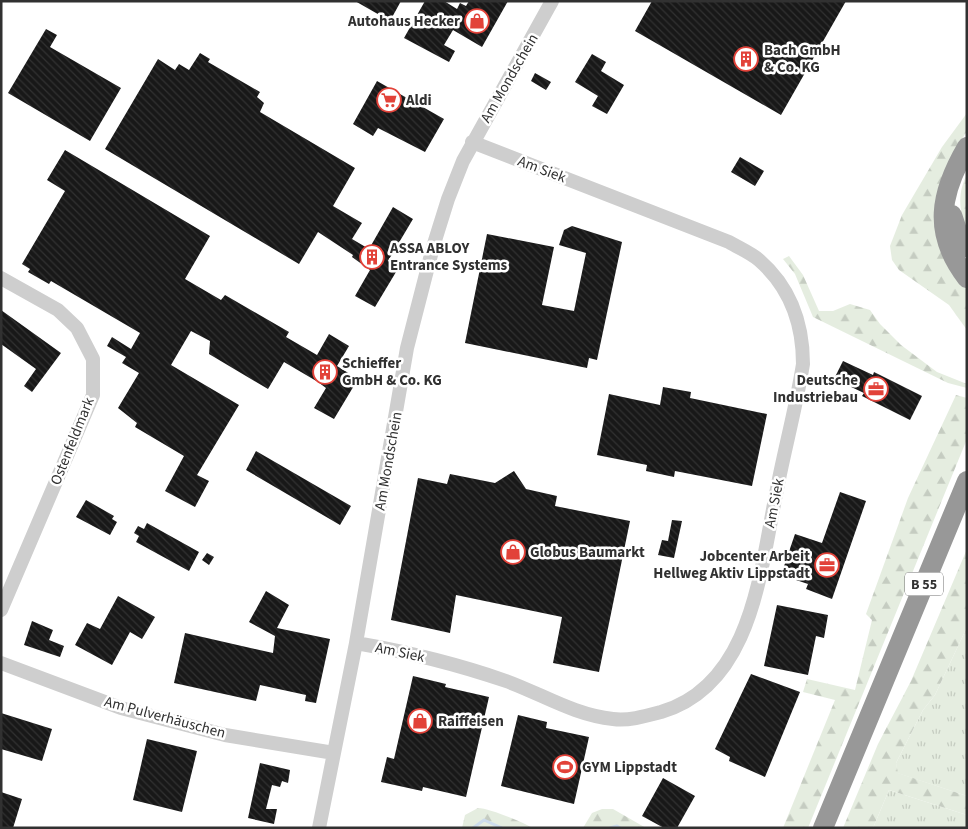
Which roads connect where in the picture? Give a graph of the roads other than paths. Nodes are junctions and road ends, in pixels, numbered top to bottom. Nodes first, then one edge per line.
1 (552, 1) edge
2 (472, 142) junction
3 (967, 147) edge
4 (967, 162) edge
5 (967, 247) edge
6 (1, 278) edge
7 (967, 278) edge
8 (967, 481) edge
9 (967, 515) edge
10 (1, 610) edge
11 (356, 643) junction
12 (1, 663) edge
13 (334, 753) junction
14 (319, 828) edge
15 (823, 828) edge
16 (836, 828) edge

1 - 2 street, Am Mondschein
2 - 11 street, Am Mondschein
2 - 11 street, Am Siek
3 - 7 highway
4 - 5 highway
6 - 10 street, Ostenfeldmark
8 - 15 highway, B 55
9 - 16 highway, B 55
11 - 13 street, Am Mondschein
12 - 13 street, Am Pulverhäuschen
13 - 14 street, Am Mondschein

